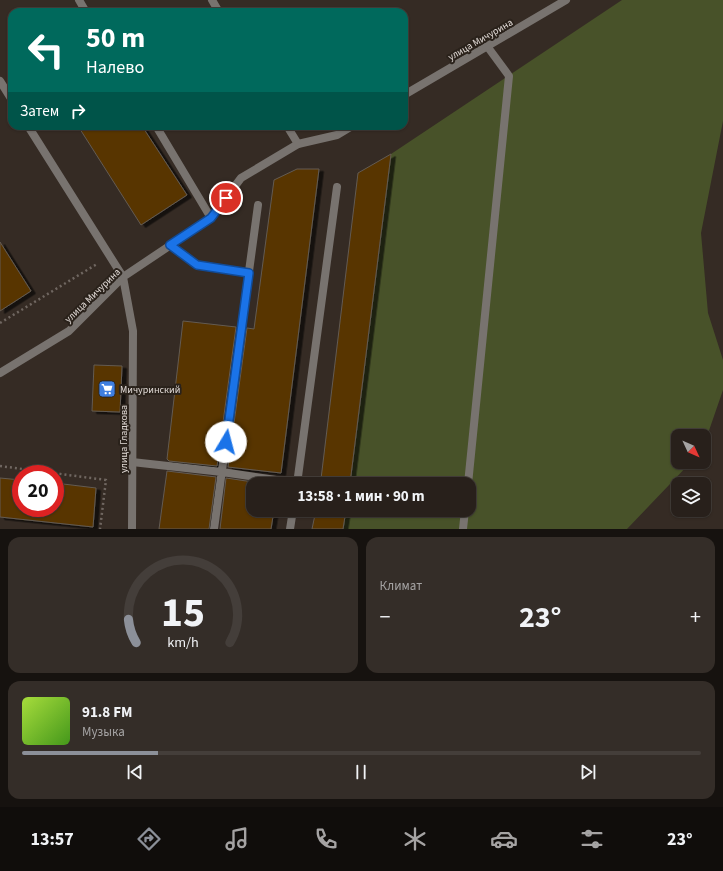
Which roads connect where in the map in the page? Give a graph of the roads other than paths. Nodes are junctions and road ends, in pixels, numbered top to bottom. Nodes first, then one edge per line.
1 (566, 0) edge
2 (487, 46) junction
3 (0, 81) edge
4 (408, 93) edge
5 (8, 94) edge
6 (31, 130) edge
7 (158, 130) edge
8 (289, 130) edge
9 (345, 130) edge
10 (298, 144) junction
11 (337, 187) dead end
12 (258, 205) dead end
13 (211, 218) junction
14 (170, 245) junction
15 (249, 273) junction
16 (123, 277) junction
17 (0, 372) edge
18 (132, 462) junction
19 (222, 472) junction
20 (253, 477) edge
21 (298, 477) edge
22 (469, 477) edge
23 (292, 517) edge
24 (464, 517) edge
25 (132, 529) edge
26 (214, 529) edge
27 (290, 529) edge
28 (463, 529) edge

1 - 2 street, улица Мичурина
2 - 4 street, улица Мичурина
2 - 22 street
3 - 5 street
6 - 16 street
7 - 13 street
8 - 10 street
9 - 10 street, улица Мичурина
10 - 13 street, улица Мичурина
11 - 21 street
12 - 15 street
13 - 14 street, улица Мичурина
14 - 15 street
14 - 16 street, улица Мичурина
15 - 19 street
16 - 17 street, улица Мичурина
16 - 18 street, улица Гладкова
18 - 19 street
18 - 25 street, улица Гладкова
19 - 20 street
19 - 26 street
23 - 27 street
24 - 28 street

